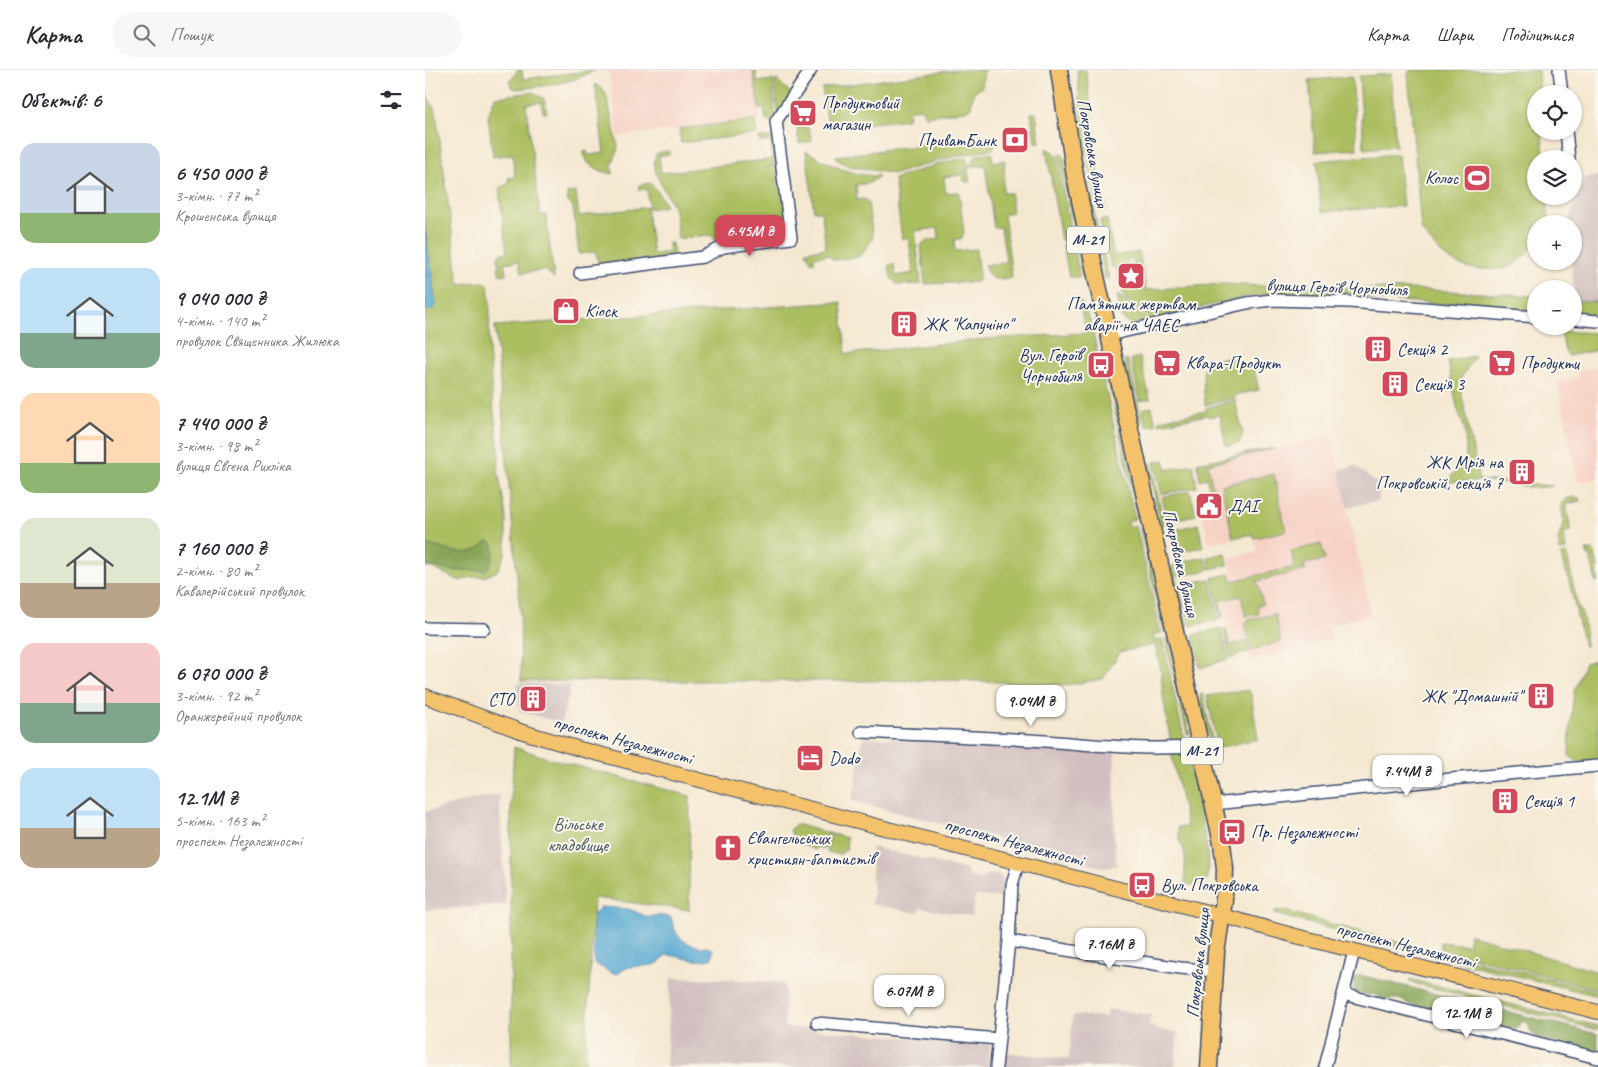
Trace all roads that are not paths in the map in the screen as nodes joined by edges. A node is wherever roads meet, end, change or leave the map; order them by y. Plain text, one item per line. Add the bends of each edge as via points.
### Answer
1 (811, 70) edge
2 (1059, 70) edge
3 (1559, 70) edge
4 (1561, 85) edge
5 (580, 273) dead end
6 (1527, 316) edge
7 (1582, 320) edge
8 (1598, 321) edge
9 (1109, 335) junction
10 (425, 628) edge
11 (484, 629) dead end
12 (425, 696) edge
13 (861, 732) dead end
14 (1201, 746) junction
15 (1598, 766) edge
16 (1214, 804) junction
17 (1018, 863) junction
18 (1223, 916) junction
19 (1009, 941) junction
20 (1354, 951) junction
21 (1215, 971) junction
22 (1343, 994) junction
23 (1598, 1012) edge
24 (817, 1024) dead end
25 (998, 1039) junction
26 (1598, 1058) edge
27 (996, 1067) edge
28 (1209, 1067) edge
29 (1325, 1067) edge

1 - 5 street via 776,121 791,238 723,248 703,257
2 - 9 highway, Покровська вулиця / М-21 via 1075,176
3 - 4 street
6 - 9 street, вулиця Героїв Чорнобиля via 1349,302 1266,300
7 - 8 street
9 - 14 highway, Покровська вулиця / М-21
10 - 11 street
12 - 17 main road, проспект Незалежності via 580,749
13 - 14 street via 1171,748
14 - 16 highway, Покровська вулиця / М-21
15 - 16 street
16 - 18 highway, Покровська вулиця / М-21 via 1225,870
17 - 18 main road, проспект Незалежності
17 - 19 street via 1012,885
18 - 20 main road, проспект Незалежності
18 - 21 highway, Покровська вулиця / М-21
19 - 21 street
19 - 25 street
20 - 22 street
20 - 23 main road, проспект Незалежності
21 - 28 highway, Покровська вулиця / М-21
22 - 26 street
22 - 29 street
24 - 25 street
25 - 27 street

